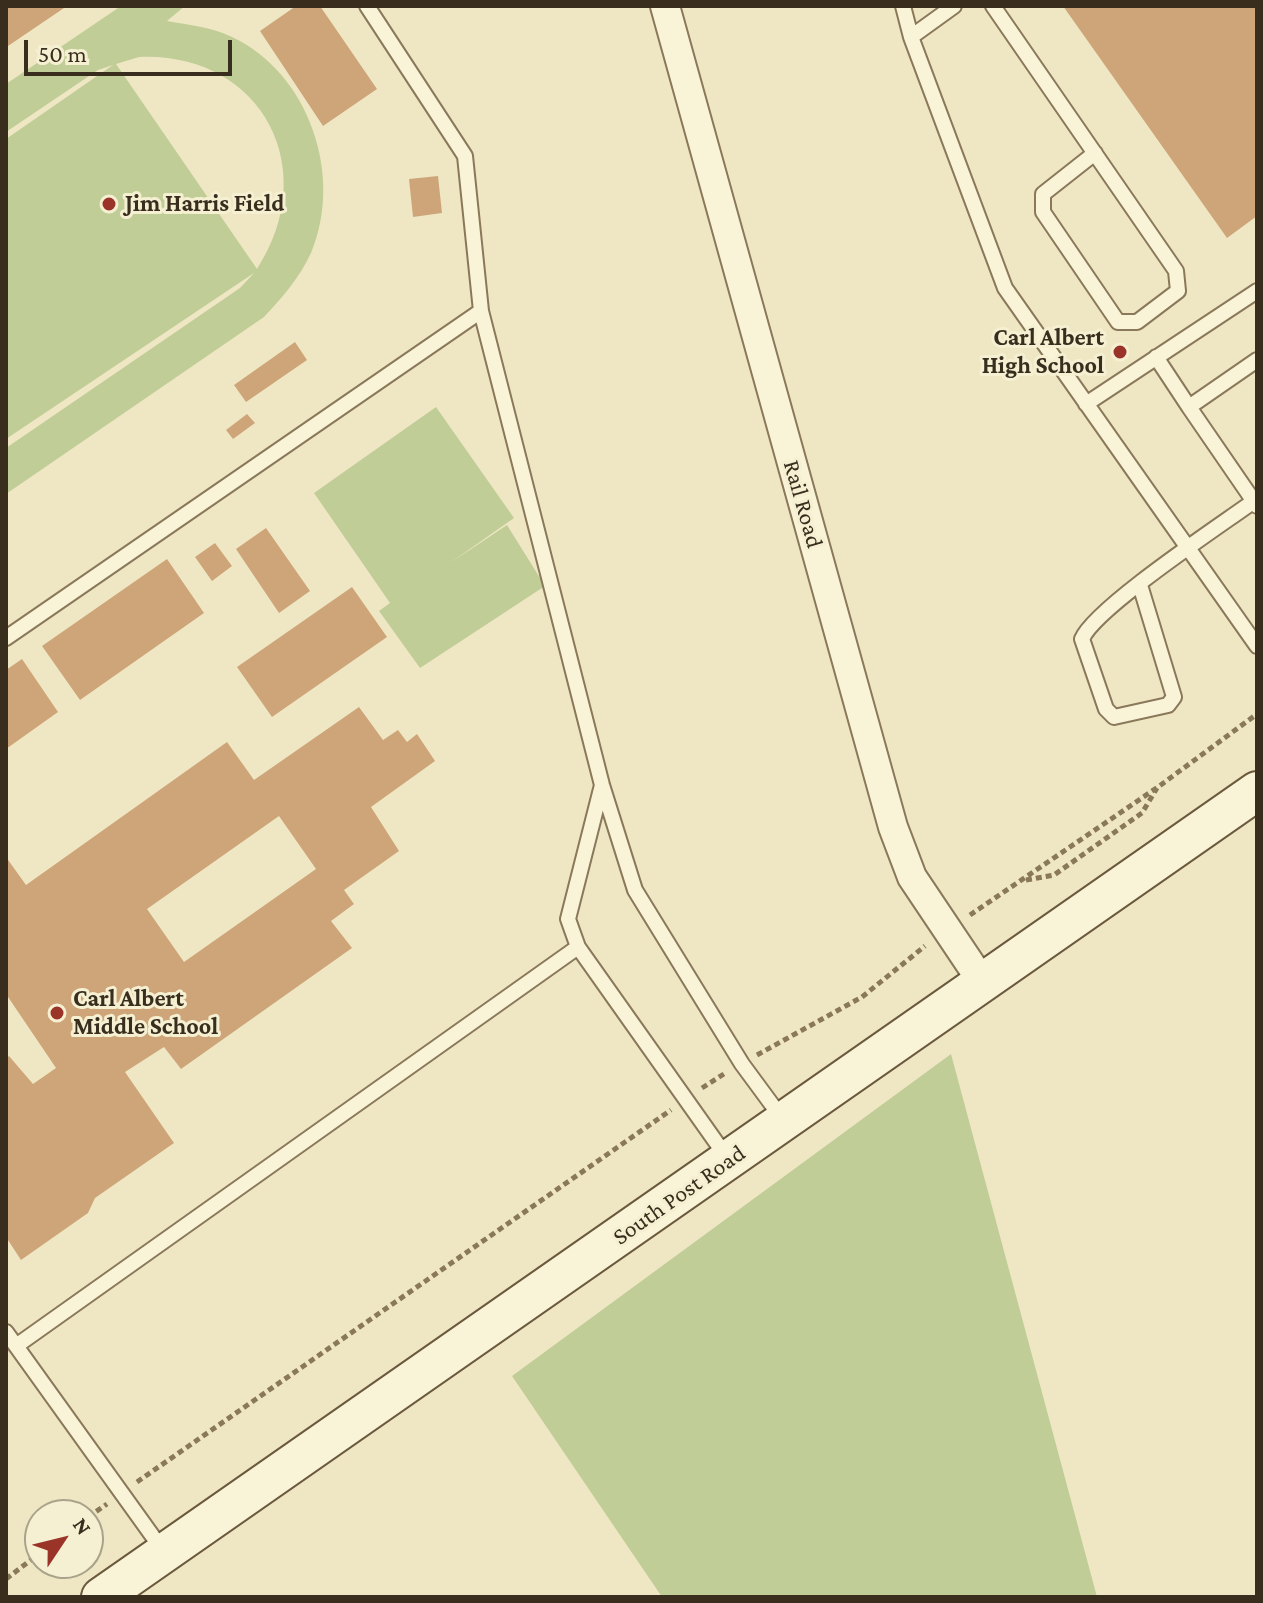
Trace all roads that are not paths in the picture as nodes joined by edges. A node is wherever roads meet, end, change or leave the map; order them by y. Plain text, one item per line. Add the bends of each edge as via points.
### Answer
1 (367, 6) edge
2 (665, 6) edge
3 (903, 6) edge
4 (954, 6) edge
5 (993, 6) edge
6 (911, 37) junction
7 (1095, 153) junction
8 (1257, 291) edge
9 (481, 311) junction
10 (1156, 357) junction
11 (1257, 360) edge
12 (1086, 404) junction
13 (1189, 407) junction
14 (1256, 504) edge
15 (1188, 548) junction
16 (1140, 585) junction
17 (6, 638) edge
18 (1257, 646) edge
19 (602, 785) junction
20 (1257, 791) edge
21 (578, 947) junction
22 (983, 983) junction
23 (784, 1122) junction
24 (729, 1160) junction
25 (6, 1332) edge
26 (16, 1346) junction
27 (165, 1552) junction
28 (101, 1597) edge

1 - 9 lane via 465,156
2 - 22 street, Rail Road via 893,827 912,877
3 - 6 lane
4 - 6 lane
5 - 7 lane
6 - 12 lane via 1005,288
7 - 7 lane via 1176,271 1178,291 1137,322 1118,322 1043,212 1043,194
8 - 10 lane
9 - 17 lane
9 - 19 lane
10 - 12 lane
10 - 13 lane
11 - 13 lane
12 - 15 lane
13 - 14 lane
14 - 15 lane
15 - 16 lane
15 - 18 lane
16 - 16 lane via 1087,627 1082,639 1106,709 1114,717 1168,705 1174,697
19 - 21 lane via 568,919
19 - 23 lane via 635,890
20 - 22 main road, South Post Road
21 - 24 lane
21 - 26 lane
22 - 23 main road, South Post Road
23 - 24 main road, South Post Road
24 - 27 main road, South Post Road
25 - 26 lane
26 - 27 lane
27 - 28 main road, South Post Road

